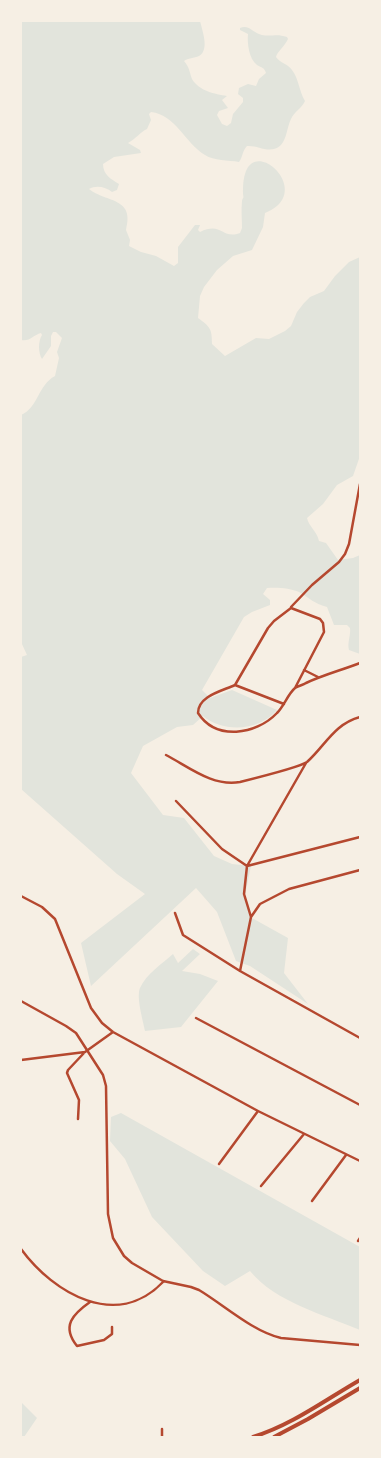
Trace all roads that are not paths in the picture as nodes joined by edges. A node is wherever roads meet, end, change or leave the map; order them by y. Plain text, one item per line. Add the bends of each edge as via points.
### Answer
1 (360, 484) edge
2 (291, 608) junction
3 (360, 663) edge
4 (304, 670) junction
5 (318, 677) junction
6 (235, 685) junction
7 (295, 688) junction
8 (284, 704) junction
9 (360, 717) edge
10 (166, 755) dead end
11 (306, 763) junction
12 (176, 801) dead end
13 (360, 837) edge
14 (247, 866) junction
15 (360, 870) edge
16 (21, 896) edge
17 (175, 913) dead end
18 (251, 917) junction
19 (240, 971) junction
20 (21, 1001) edge
21 (196, 1018) dead end
22 (113, 1032) junction
23 (360, 1038) edge
24 (87, 1051) junction
25 (21, 1060) edge
26 (360, 1104) edge
27 (258, 1111) junction
28 (78, 1119) dead end
29 (304, 1134) junction
30 (346, 1155) junction
31 (360, 1161) edge
32 (218, 1164) dead end
33 (261, 1186) dead end
34 (312, 1201) dead end
35 (21, 1249) edge
36 (163, 1281) junction
37 (90, 1302) junction
38 (112, 1327) dead end
39 (360, 1345) edge
40 (360, 1380) edge
41 (360, 1388) edge
42 (162, 1429) dead end
43 (162, 1437) edge
44 (254, 1437) edge
45 (274, 1437) edge

1 - 2 street via 345,554
2 - 4 street via 320,619 325,627
2 - 6 street via 268,628
3 - 5 street
4 - 5 street
4 - 7 street
5 - 7 street
6 - 8 street
6 - 8 street via 201,702 198,713 209,726 227,732 246,730 266,722
7 - 8 street
9 - 11 street via 334,731
10 - 11 street via 217,782 229,784
11 - 14 street
12 - 14 street via 222,848
13 - 14 street
14 - 18 street via 244,894
15 - 18 street via 289,889 260,904
16 - 22 street via 42,907 55,919 84,995 102,1023
17 - 19 street via 183,935
18 - 19 street
19 - 23 street
20 - 24 street via 66,1026 76,1034
21 - 26 street
22 - 24 street
22 - 27 street
24 - 25 street
24 - 28 street via 67,1073 79,1100
24 - 36 street via 103,1075 106,1086 109,1227 124,1256
27 - 29 street
27 - 32 street
29 - 30 street
29 - 33 street
30 - 31 street
30 - 34 street
35 - 37 street via 63,1288
36 - 37 street via 148,1295 134,1302 116,1305
36 - 39 street via 199,1290 256,1328 276,1337
37 - 38 street via 70,1321 70,1332 77,1346 104,1340 112,1334
40 - 44 highway via 270,1432
41 - 45 highway
42 - 43 street

